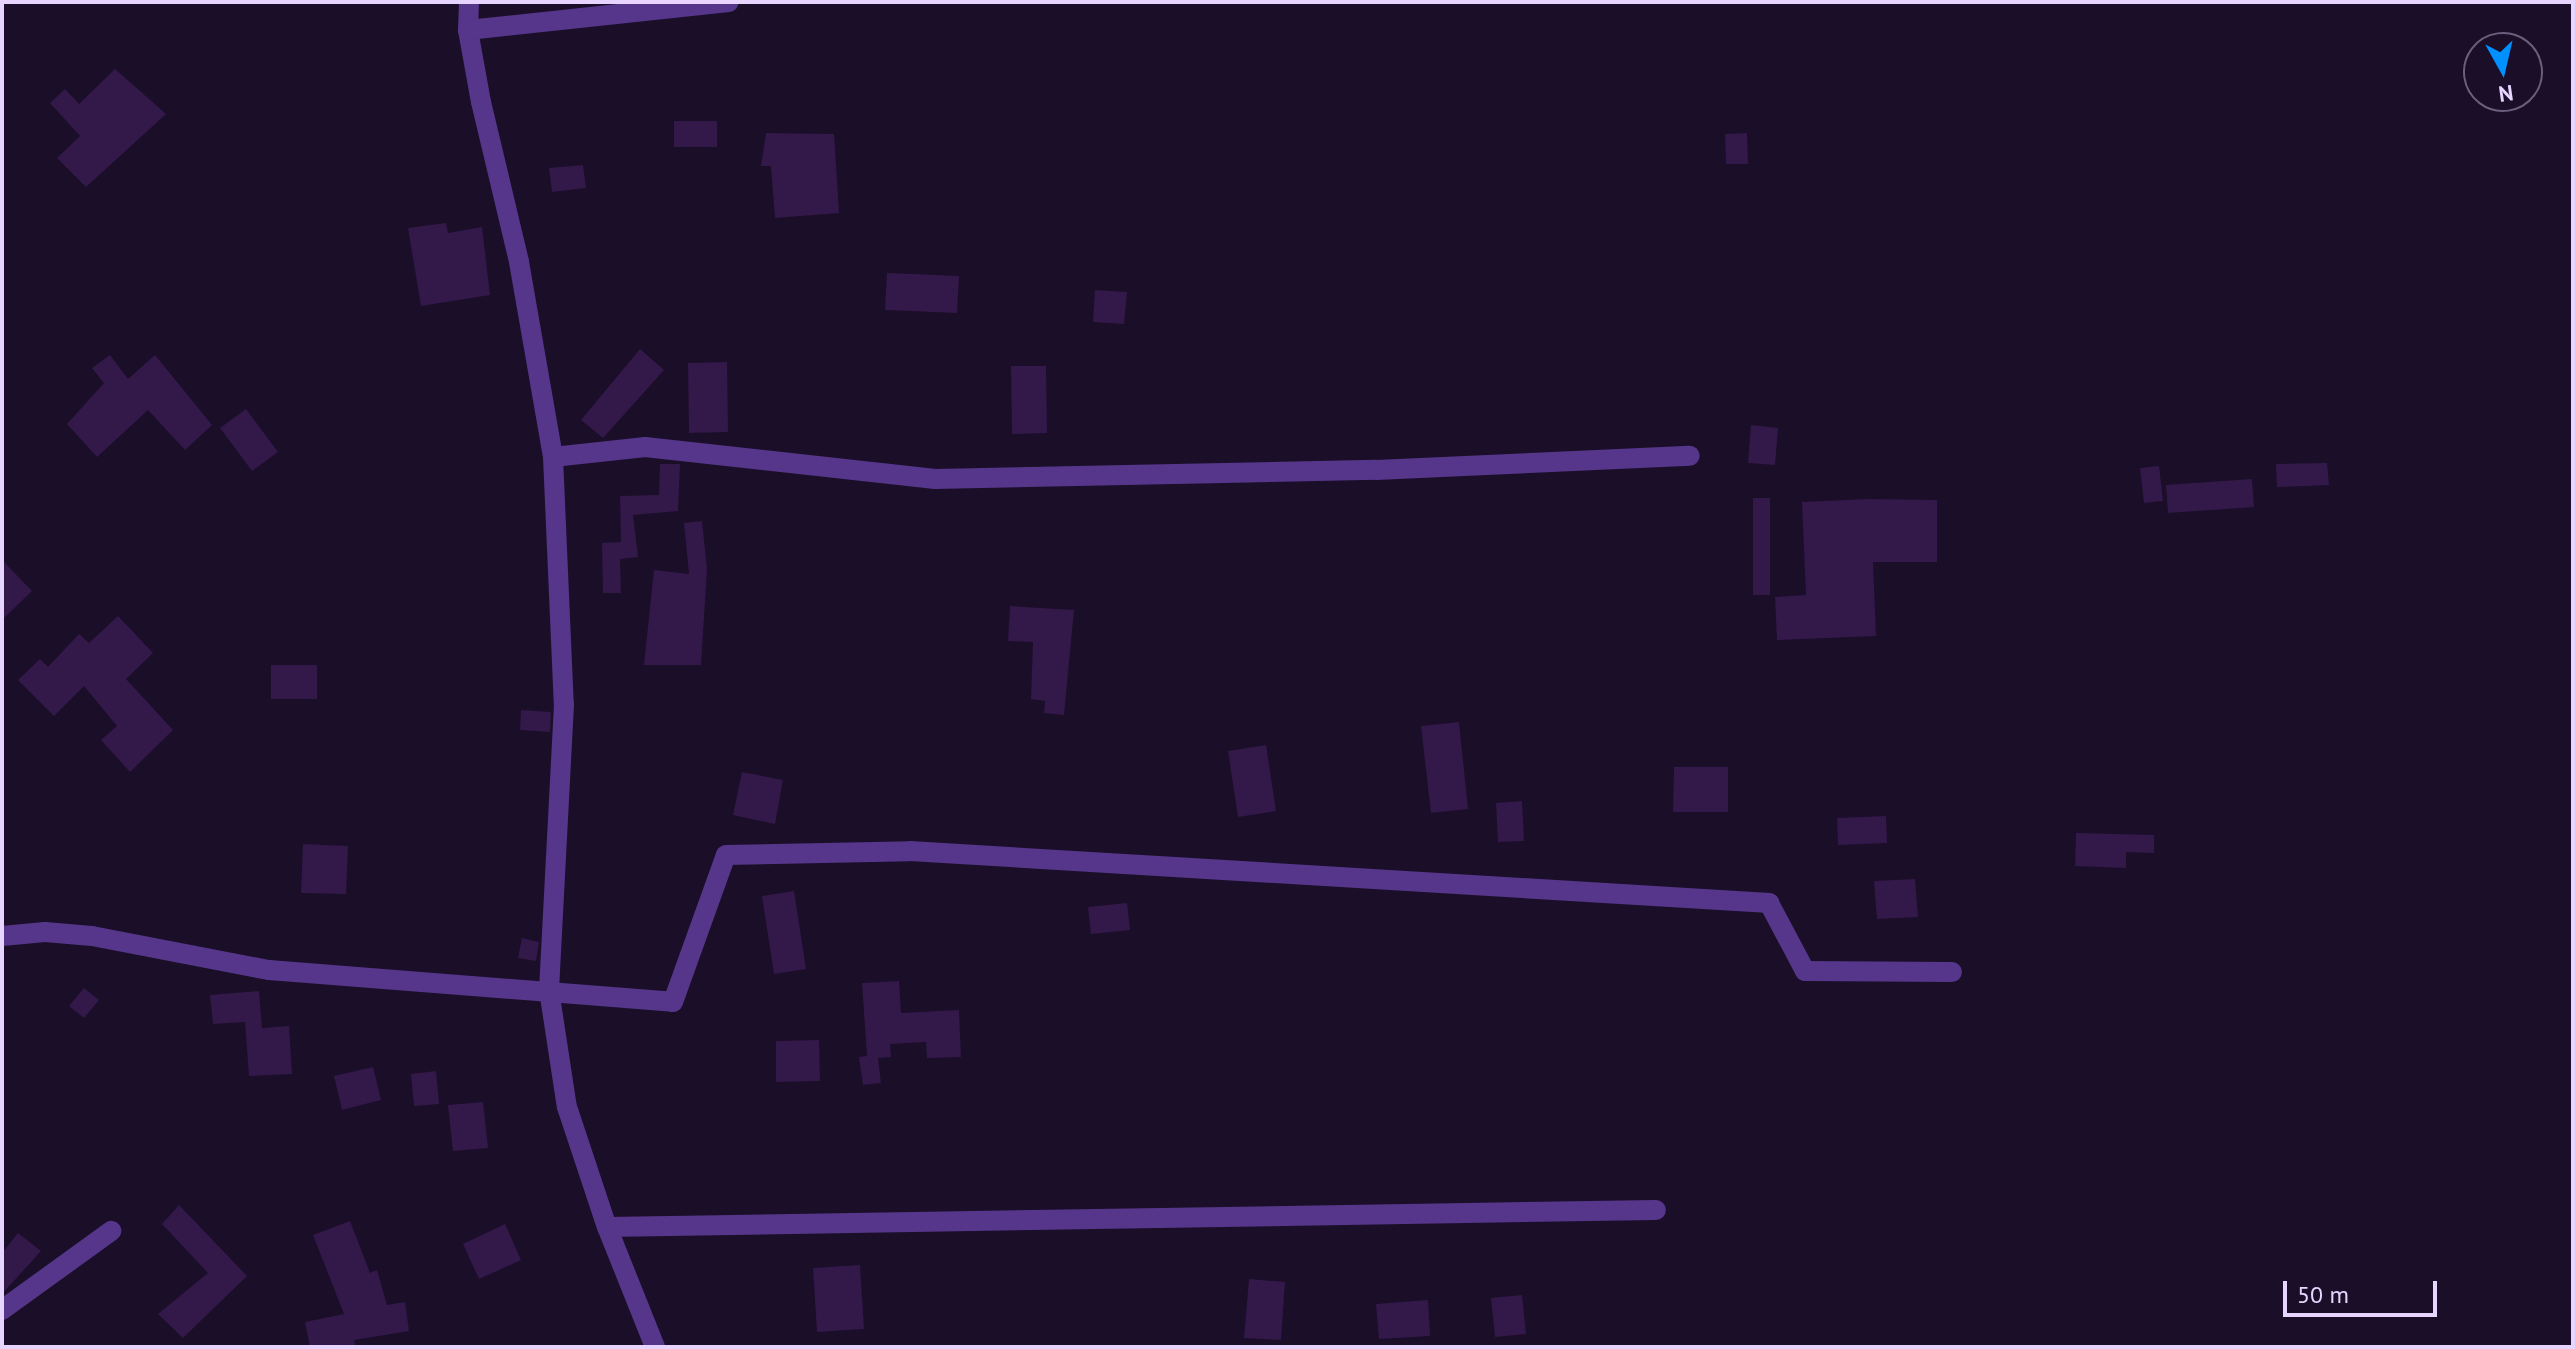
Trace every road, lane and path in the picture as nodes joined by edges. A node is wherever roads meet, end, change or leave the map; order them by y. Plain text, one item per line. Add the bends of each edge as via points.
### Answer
1 (469, 2) edge
2 (728, 2) edge
3 (468, 30) junction
4 (1690, 456) dead end
5 (553, 457) junction
6 (2, 936) edge
7 (1952, 972) dead end
8 (549, 990) junction
9 (1656, 1210) dead end
10 (607, 1227) junction
11 (111, 1231) dead end
12 (2, 1310) edge
13 (655, 1347) edge

1 - 3 street
2 - 3 street
3 - 5 street via 519,262
4 - 5 street via 1376,470 935,479 645,447
5 - 8 street via 564,704
6 - 8 street via 92,936 269,970
7 - 8 street via 1805,971 1769,903 894,852 726,855 673,1002
8 - 10 street via 567,1107
9 - 10 street
10 - 13 street
11 - 12 street

